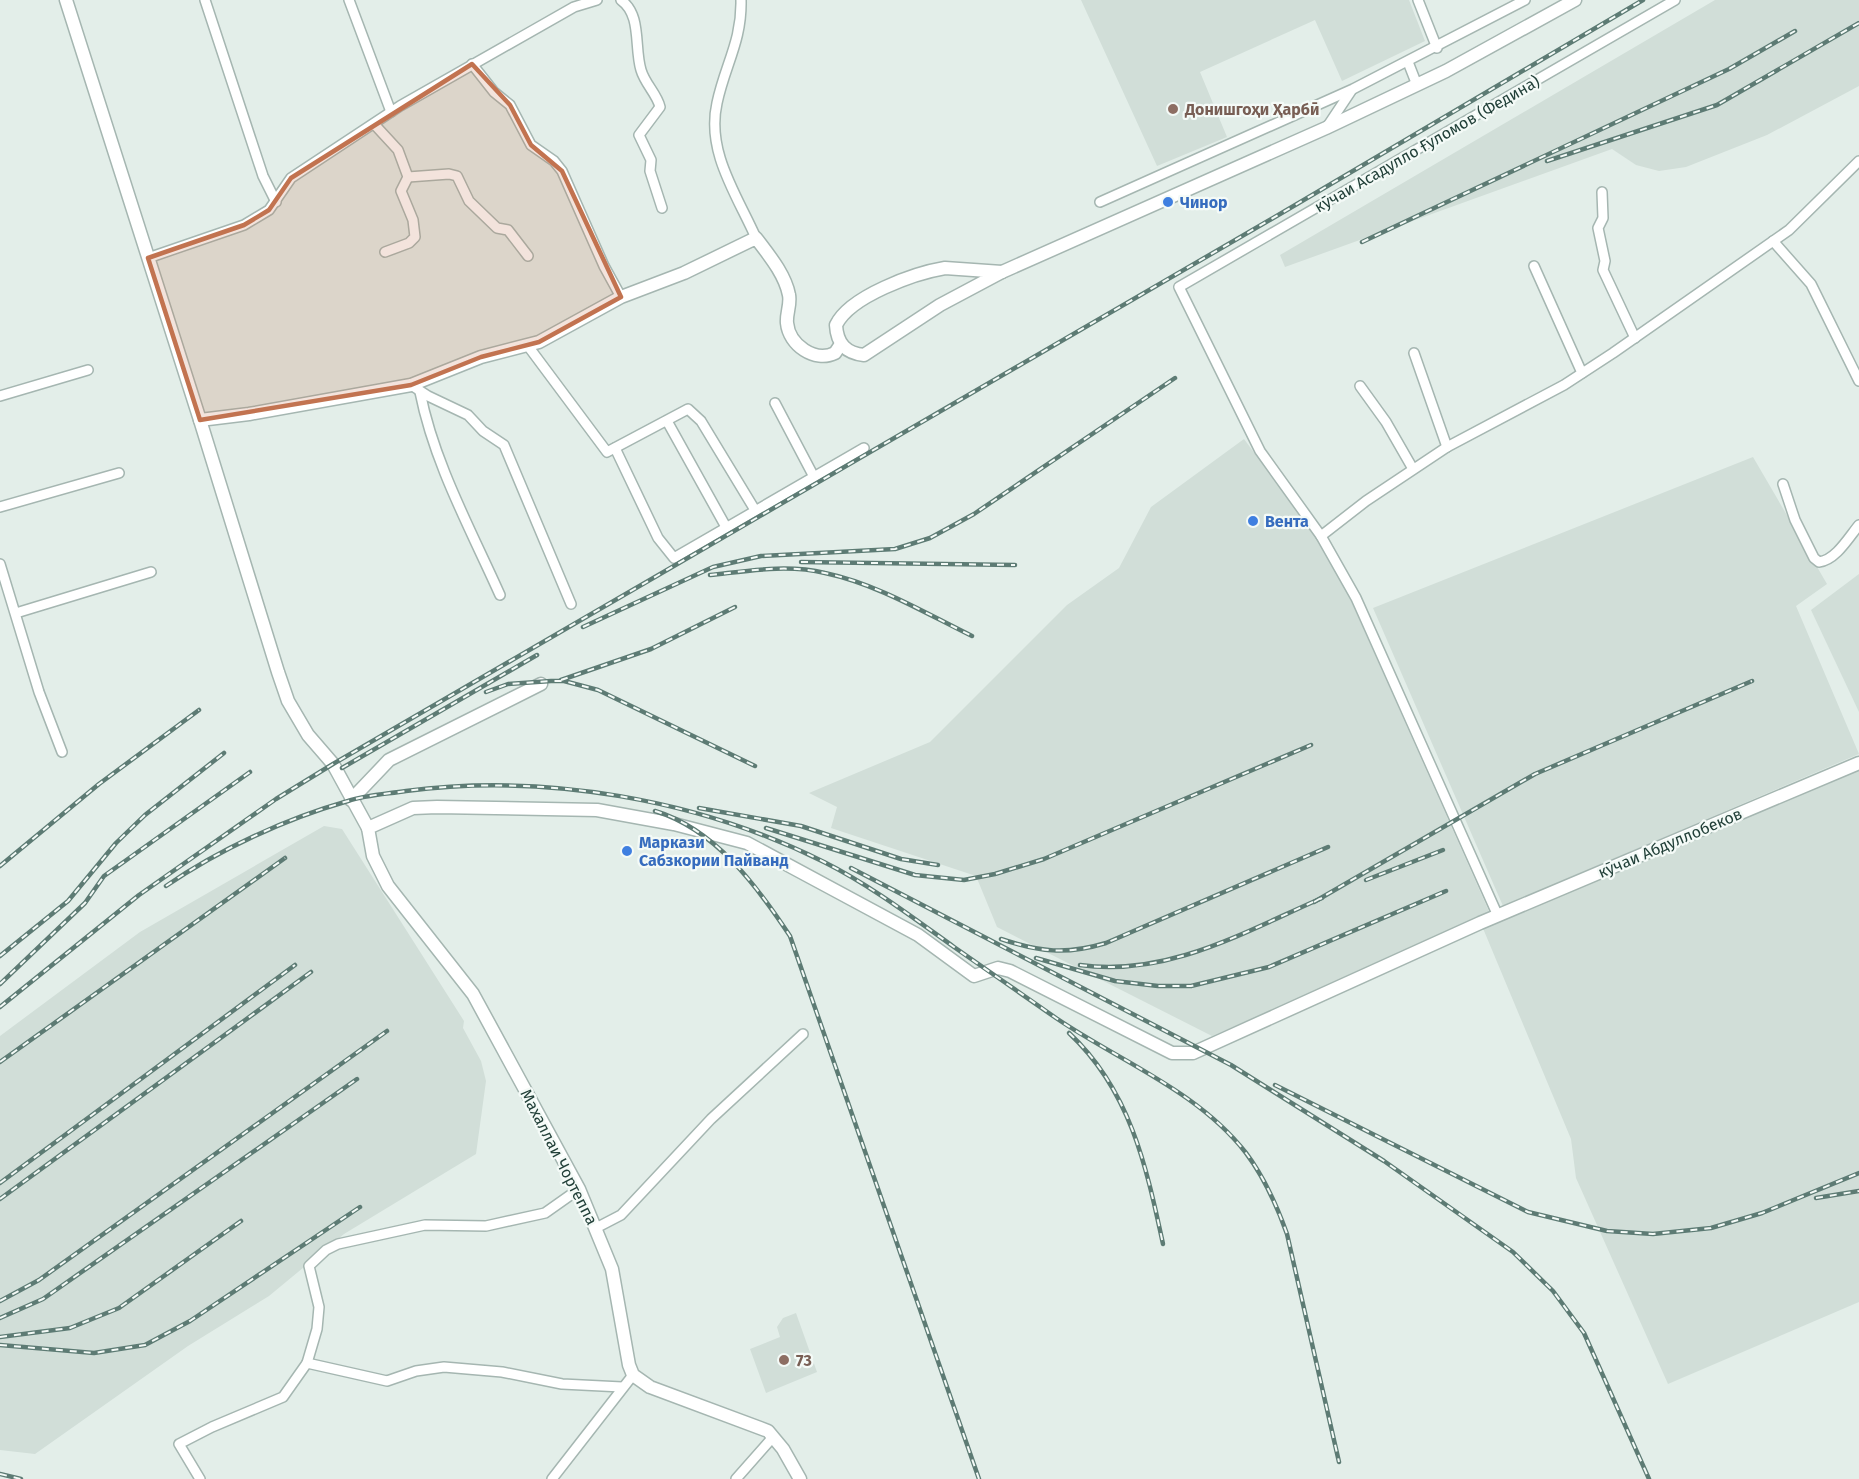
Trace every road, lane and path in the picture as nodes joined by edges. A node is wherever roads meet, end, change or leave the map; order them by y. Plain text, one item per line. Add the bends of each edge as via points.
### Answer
1 (205, 0) edge
2 (349, 0) edge
3 (597, 0) edge
4 (621, 0) edge
5 (741, 0) edge
6 (1418, 0) edge
7 (1525, 0) edge
8 (1575, 0) edge
9 (1675, 0) edge
10 (69, 1) edge
11 (1437, 48) junction
12 (1408, 62) junction
13 (472, 64) junction
14 (1417, 85) junction
15 (1353, 89) junction
16 (391, 112) junction
17 (374, 124) junction
18 (1326, 128) junction
19 (1859, 161) edge
20 (408, 177) junction
21 (1602, 192) dead end
22 (276, 202) junction
23 (1100, 202) dead end
24 (662, 208) dead end
25 (756, 238) junction
26 (1773, 241) junction
27 (385, 252) dead end
28 (528, 256) dead end
29 (148, 258) junction
30 (1534, 266) dead end
31 (1002, 272) junction
32 (621, 297) junction
33 (1635, 338) junction
34 (841, 344) junction
35 (528, 346) junction
36 (1414, 353) dead end
37 (88, 370) dead end
38 (1582, 373) junction
39 (1859, 381) edge
40 (1360, 386) dead end
41 (416, 389) junction
42 (0, 396) edge
43 (775, 403) dead end
44 (200, 420) junction
45 (667, 421) junction
46 (1447, 447) junction
47 (615, 448) junction
48 (864, 448) dead end
49 (1413, 469) junction
50 (119, 473) dead end
51 (814, 477) junction
52 (1784, 484) dead end
53 (0, 507) edge
54 (755, 510) junction
55 (1859, 525) edge
56 (726, 527) junction
57 (1321, 536) junction
58 (0, 564) edge
59 (151, 572) dead end
60 (500, 595) dead end
61 (572, 604) dead end
62 (16, 614) junction
63 (541, 684) dead end
64 (62, 752) dead end
65 (1859, 763) edge
66 (351, 800) junction
67 (368, 828) junction
68 (1498, 916) junction
69 (803, 1034) dead end
70 (579, 1189) junction
71 (596, 1228) junction
72 (308, 1363) junction
73 (633, 1375) junction
74 (622, 1387) junction
75 (773, 1437) junction
76 (200, 1479) edge
77 (552, 1479) edge
78 (736, 1479) edge
79 (800, 1479) edge

1 - 22 street via 263,176
2 - 16 street
3 - 13 street via 574,7
4 - 24 street via 635,18 635,45 641,70 660,107 639,135 651,160 650,171
5 - 25 street via 742,22 717,103 715,122 725,176
6 - 11 street
7 - 11 street
8 - 14 street
9 - 57 street, кӯчаи Асадулло Ғуломов (Федина) via 1179,287 1260,451
10 - 29 street
11 - 12 street
12 - 14 street
12 - 15 street
13 - 16 street
13 - 32 street via 510,105 531,145 562,171
14 - 18 street
15 - 18 street
15 - 23 street
16 - 17 street
17 - 20 street via 398,150
17 - 22 street via 291,178
18 - 31 street
19 - 26 street via 1805,216
20 - 27 street via 401,191 413,220 415,237
20 - 28 street via 457,176 469,201 497,228 508,230
21 - 33 street via 1603,218 1598,228 1604,270
22 - 29 street via 244,225
25 - 32 street via 684,273
25 - 34 street via 790,296 787,325 794,340 818,357 836,353
26 - 33 street
26 - 39 street via 1811,284
29 - 44 street
30 - 38 street
31 - 34 street via 940,305 864,355 851,353
31 - 34 street via 945,268 926,271 855,302 836,325
32 - 35 street
33 - 38 street
35 - 41 street via 481,357
35 - 47 street via 608,453
36 - 46 street
37 - 42 street
38 - 46 street
40 - 49 street
41 - 44 street
41 - 60 street via 446,473
41 - 61 street via 468,415 504,445
43 - 51 street
44 - 66 street via 288,701 308,735 333,764
45 - 47 street
45 - 54 street via 688,409 702,421
45 - 56 street
46 - 49 street
47 - 56 street via 658,538 674,558
48 - 51 street
49 - 57 street
50 - 53 street
51 - 54 street
52 - 55 street via 1795,520 1819,562 1827,562
54 - 56 street
57 - 68 street via 1356,598
58 - 62 street
59 - 62 street
62 - 64 street
63 - 66 street via 389,760
65 - 68 street, кӯчаи Абдуллобеков
66 - 67 street
67 - 68 street, кӯчаи Абдуллобеков via 413,808 597,810 747,843 918,935 964,972 974,976 998,968 1010,971 1172,1053 1183,1054
67 - 70 street, Махаллаи Чортеппа via 373,856 388,886 473,994
69 - 71 street via 711,1119 621,1215
70 - 71 street, Махаллаи Чортеппа
70 - 72 street via 545,1213 486,1226 425,1225 326,1250 309,1266 319,1307
71 - 73 street, Махаллаи Чортеппа via 612,1269
72 - 74 street via 387,1381 444,1367 502,1372 562,1384
72 - 76 street via 283,1397 179,1444
73 - 74 street
73 - 75 street via 650,1387 768,1431
74 - 77 street
75 - 78 street
75 - 79 street

